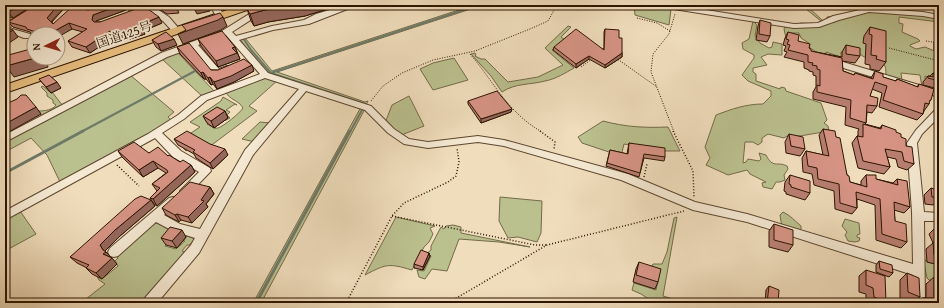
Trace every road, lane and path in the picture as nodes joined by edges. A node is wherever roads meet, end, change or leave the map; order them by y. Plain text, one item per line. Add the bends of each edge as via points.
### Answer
1 (41, 5) edge
2 (126, 5) edge
3 (214, 5) edge
4 (252, 5) edge
5 (262, 5) edge
6 (354, 5) edge
7 (557, 5) edge
8 (662, 5) edge
9 (676, 8) junction
10 (134, 11) junction
11 (123, 15) edge
12 (220, 16) junction
13 (939, 17) edge
14 (638, 18) dead end
15 (5, 19) edge
16 (16, 20) junction
17 (5, 28) edge
18 (177, 31) junction
19 (670, 31) junction
20 (226, 33) junction
21 (26, 36) edge
22 (233, 39) junction
23 (926, 41) dead end
24 (939, 43) edge
25 (194, 44) junction
26 (889, 48) dead end
27 (469, 53) junction
28 (612, 55) edge
29 (594, 58) edge
30 (244, 61) junction
31 (939, 61) edge
32 (843, 65) edge
33 (581, 67) dead end
34 (265, 75) junction
35 (657, 87) junction
36 (304, 88) junction
37 (5, 90) edge
38 (939, 94) edge
39 (368, 108) junction
40 (939, 111) edge
41 (156, 134) junction
42 (5, 139) edge
43 (453, 142) junction
44 (551, 156) junction
45 (110, 158) junction
46 (647, 164) dead end
47 (642, 185) junction
48 (138, 186) dead end
49 (694, 206) junction
50 (5, 216) edge
51 (155, 216) junction
52 (392, 216) junction
53 (918, 216) junction
54 (939, 217) edge
55 (203, 235) junction
56 (546, 245) junction
57 (114, 252) dead end
58 (918, 271) junction
59 (149, 303) edge
60 (346, 303) edge
61 (448, 303) edge
62 (919, 303) edge

1 - 16 street
2 - 10 street
3 - 12 street
4 - 12 highway, 国道125号
5 - 20 street via 260,10
6 - 22 street via 306,22
7 - 27 path via 548,21
8 - 9 street
9 - 13 street via 794,26 819,25 869,10
9 - 19 path
10 - 11 street
10 - 18 street via 148,7 166,19
12 - 18 highway, 国道125号
14 - 19 path via 657,23
15 - 16 street
16 - 17 street
17 - 21 street
18 - 37 highway, 国道125号
19 - 35 path via 652,54 651,72
20 - 22 street
20 - 25 street
22 - 30 street
23 - 24 path
25 - 30 street via 217,73
25 - 42 street via 164,55
26 - 31 path
27 - 39 path via 432,60 414,68 377,90
27 - 44 path via 487,73 506,102 524,121 553,139 555,142
28 - 35 path
29 - 33 path
30 - 34 street
32 - 38 street
34 - 36 street
34 - 41 street via 204,98
35 - 49 path via 675,136 693,171
36 - 39 street
36 - 55 street via 249,153
39 - 43 street via 391,131 407,142 428,145
40 - 53 street via 919,131 912,143
41 - 45 street
41 - 51 street via 177,154 206,172
43 - 44 street via 492,140
43 - 52 path via 459,155 456,176 404,203
44 - 47 street via 624,177
45 - 48 path
45 - 50 street
46 - 47 path
47 - 49 street
49 - 56 path via 688,210
49 - 58 street via 747,218
51 - 55 street via 177,228
51 - 57 street
52 - 56 path
52 - 60 path
53 - 54 street
53 - 58 street
55 - 59 street via 185,262
56 - 61 path
58 - 62 street

